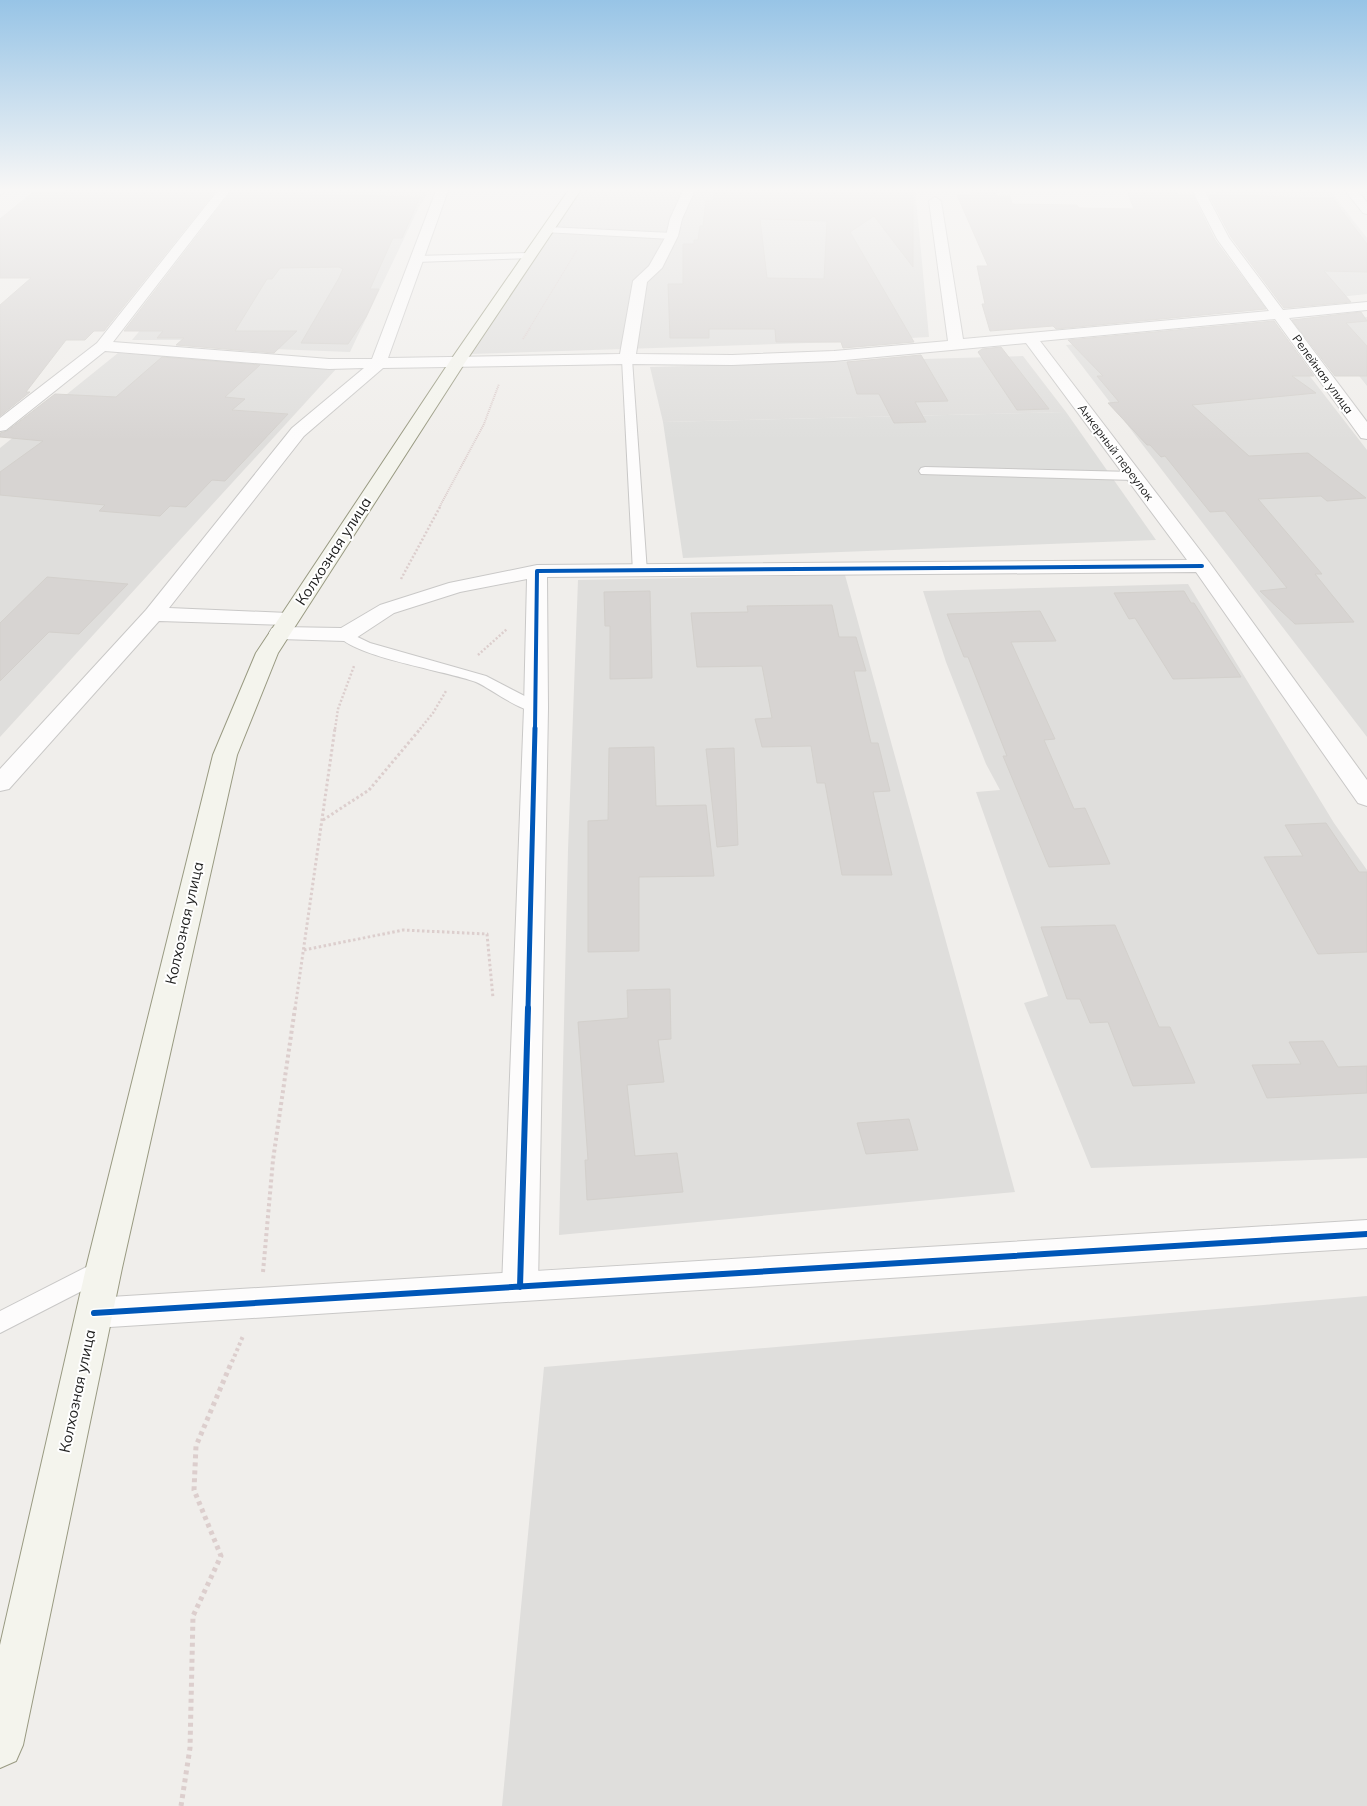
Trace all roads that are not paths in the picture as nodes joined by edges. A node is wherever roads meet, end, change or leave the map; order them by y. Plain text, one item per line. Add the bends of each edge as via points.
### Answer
1 (160, 272) edge
2 (411, 272) edge
3 (518, 272) edge
4 (650, 272) edge
5 (946, 272) edge
6 (1248, 272) edge
7 (1367, 306) edge
8 (1280, 315) junction
9 (1031, 339) junction
10 (956, 343) junction
11 (102, 346) junction
12 (627, 359) junction
13 (458, 361) junction
14 (378, 364) junction
15 (0, 426) edge
16 (1367, 434) edge
17 (925, 471) dead end
18 (1134, 476) junction
19 (1202, 566) junction
20 (537, 572) junction
21 (640, 572) junction
22 (153, 614) junction
23 (284, 626) junction
24 (345, 635) junction
25 (536, 708) junction
26 (0, 784) edge
27 (1367, 798) edge
28 (1367, 1234) edge
29 (104, 1268) junction
30 (520, 1287) junction
31 (94, 1314) junction
32 (0, 1323) edge
33 (0, 1745) edge

1 - 11 street
2 - 14 street
3 - 13 main road, Колхозная улица
4 - 12 street via 640,282
5 - 10 street
6 - 8 street, Релейная улица
7 - 8 street
8 - 9 street
8 - 16 street, Релейная улица
9 - 10 street
9 - 18 street, Анкерный переулок
10 - 12 street via 834,356 732,360
11 - 14 street via 329,364
11 - 15 street
12 - 13 street
12 - 21 lane
13 - 14 street
13 - 23 main road, Колхозная улица
14 - 22 street via 298,432
17 - 18 lane
18 - 19 street, Анкерный переулок
19 - 21 street
19 - 27 street, Анкерный переулок
20 - 21 street
20 - 24 street via 456,587 387,609
20 - 25 street
22 - 23 street
22 - 26 street
23 - 24 street
23 - 29 main road, Колхозная улица via 248,695 226,755
24 - 25 lane via 365,646 481,679
25 - 30 street
28 - 30 street
29 - 31 main road, Колхозная улица
29 - 32 lane
30 - 31 street
31 - 33 main road, Колхозная улица

